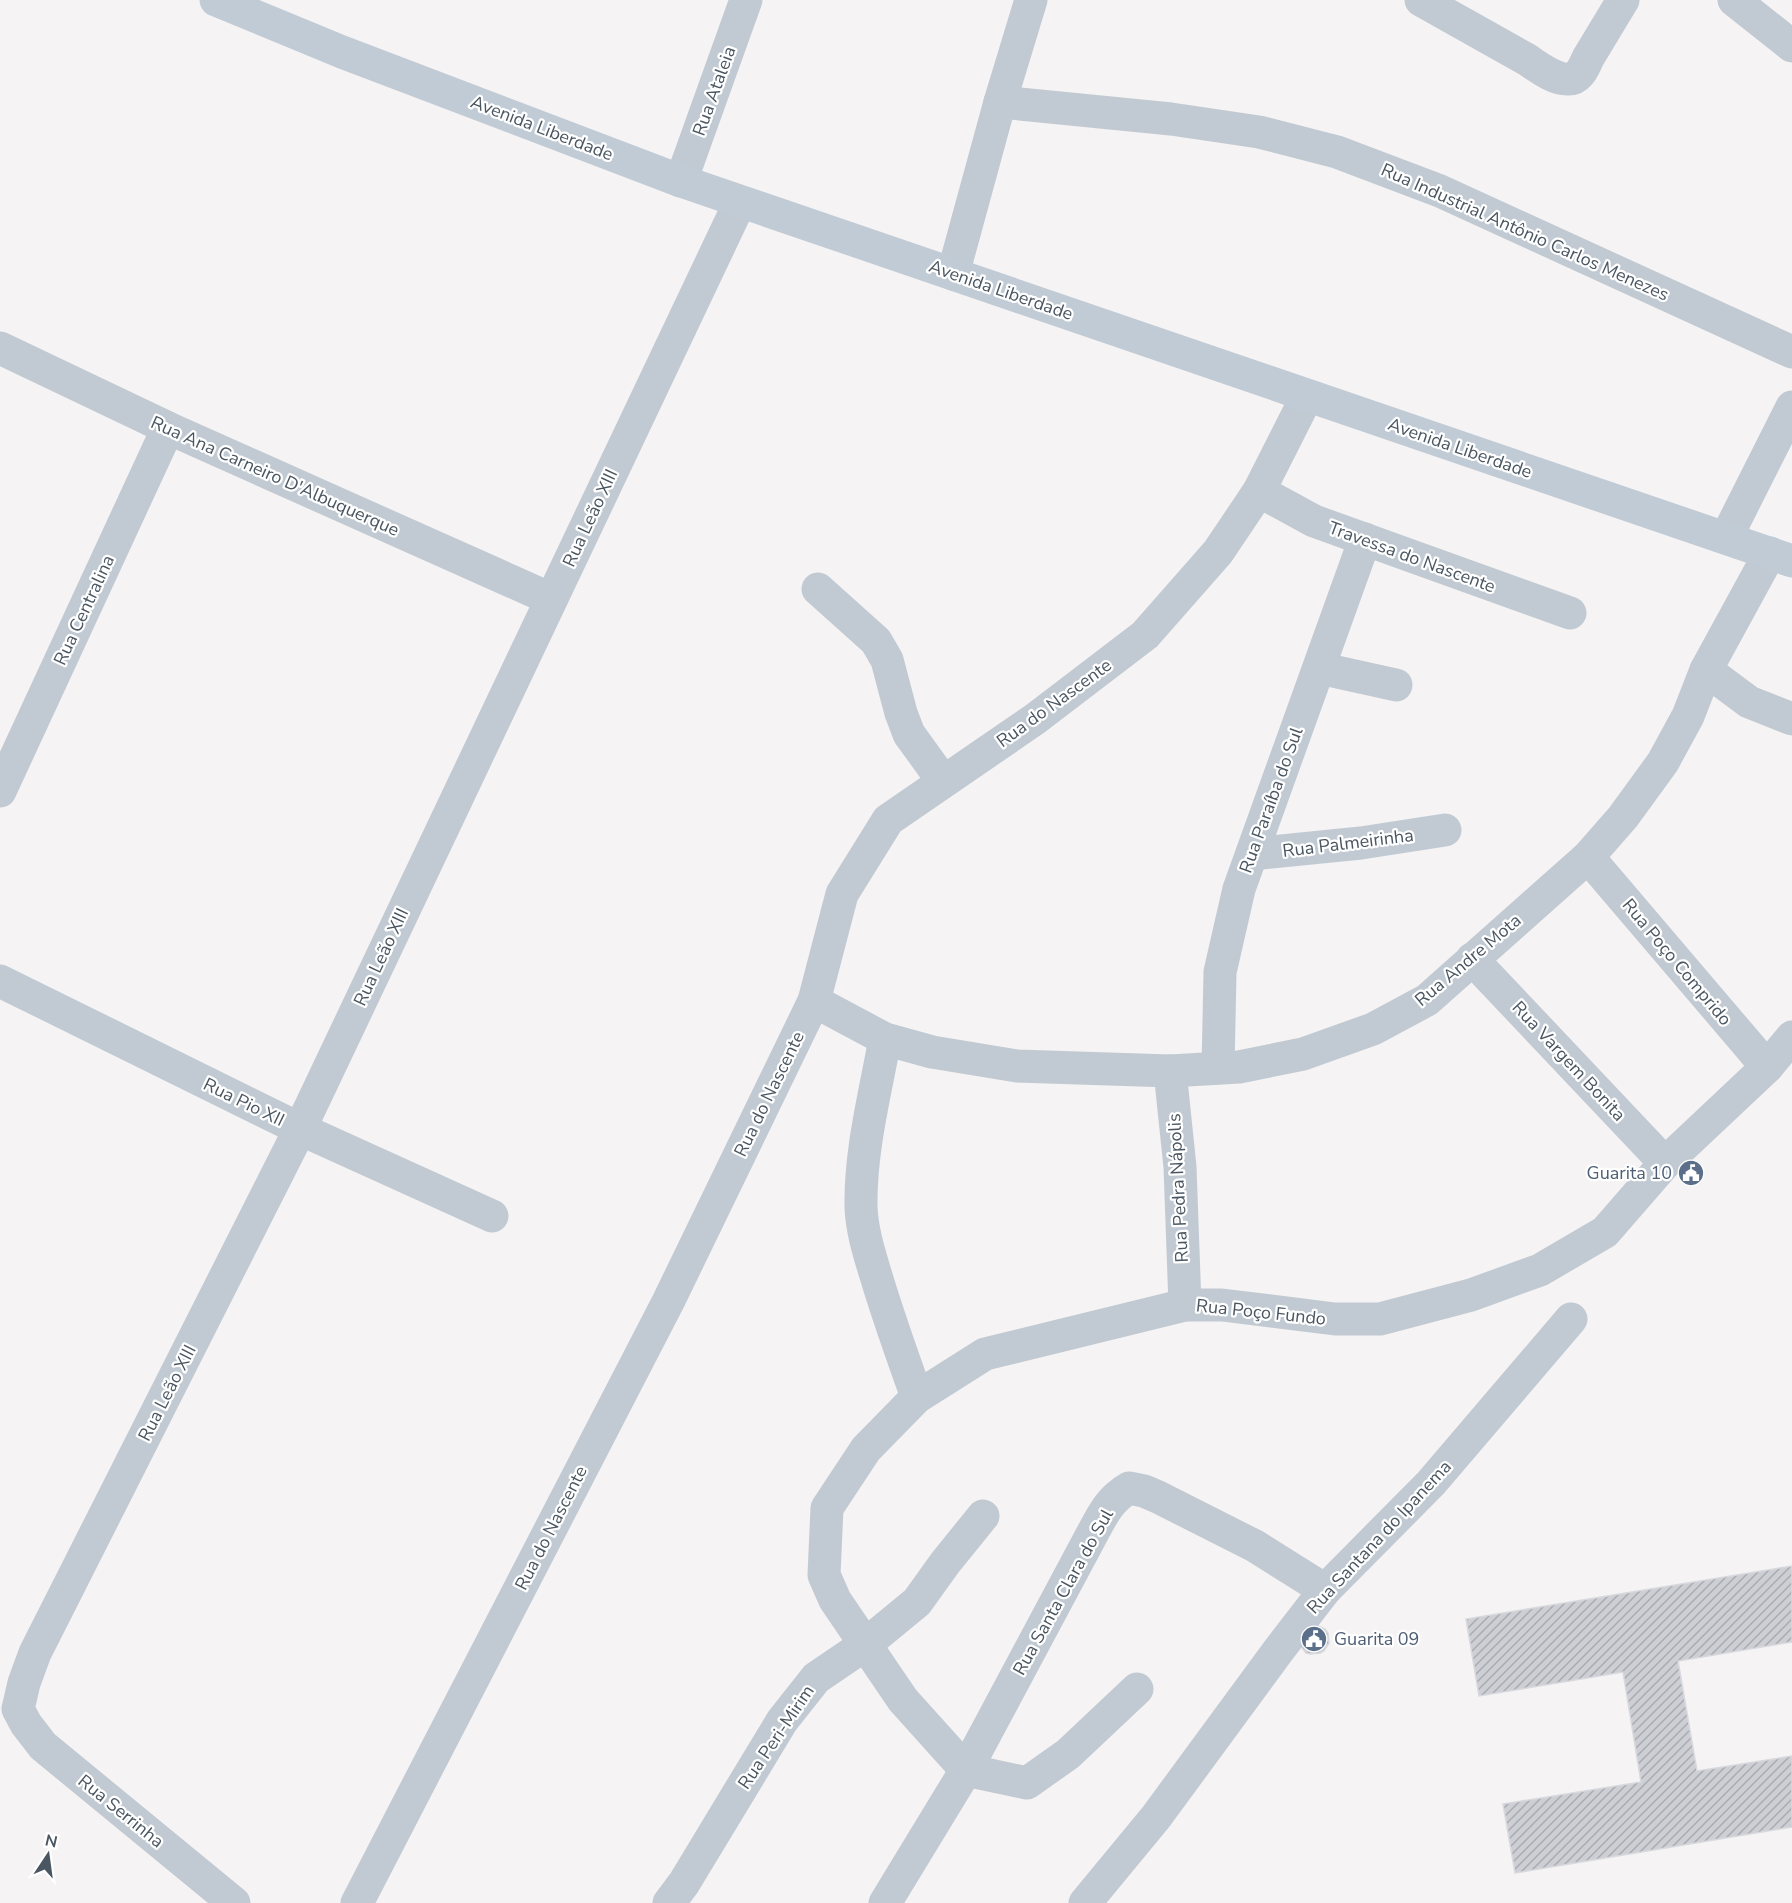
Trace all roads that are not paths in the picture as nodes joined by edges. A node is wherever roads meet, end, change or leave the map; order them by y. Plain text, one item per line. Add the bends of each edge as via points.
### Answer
1 (216, 0) edge
2 (746, 0) edge
3 (1031, 0) edge
4 (1421, 0) edge
5 (1623, 0) edge
6 (1734, 0) edge
7 (1792, 46) edge
8 (1000, 102) junction
9 (681, 181) junction
10 (740, 202) junction
11 (953, 274) junction
12 (0, 348) edge
13 (1792, 352) edge
14 (1307, 396) junction
15 (1792, 407) edge
16 (168, 428) junction
17 (1259, 490) junction
18 (1726, 537) junction
19 (1365, 540) junction
20 (1781, 557) edge
21 (818, 589) dead end
22 (551, 599) junction
23 (1569, 613) dead end
24 (1319, 668) junction
25 (1706, 670) junction
26 (1396, 686) dead end
27 (1792, 719) edge
28 (943, 781) junction
29 (0, 791) edge
30 (1445, 830) dead end
31 (1252, 854) junction
32 (1588, 857) junction
33 (1472, 959) junction
34 (0, 981) edge
35 (814, 1002) junction
36 (1792, 1037) edge
37 (885, 1039) junction
38 (1767, 1067) junction
39 (1218, 1068) junction
40 (1170, 1071) junction
41 (300, 1129) junction
42 (1665, 1163) junction
43 (492, 1216) dead end
44 (1185, 1305) junction
45 (1571, 1319) dead end
46 (917, 1397) junction
47 (983, 1516) dead end
48 (1325, 1590) junction
49 (866, 1644) junction
50 (1137, 1689) dead end
51 (18, 1709) joint
52 (966, 1770) junction
53 (234, 1903) edge
54 (357, 1903) edge
55 (669, 1903) edge
56 (885, 1903) edge
57 (1085, 1903) edge

1 - 9 main road, Avenida Liberdade
2 - 9 street, Rua Ataleia
3 - 8 street
4 - 5 street via 1568,80 1583,68
6 - 7 street
8 - 11 street
8 - 13 street, Rua Industrial Antônio Carlos Menezes via 1194,122 1259,132 1337,152 1440,191
9 - 10 main road, Avenida Liberdade
10 - 11 main road, Avenida Liberdade
10 - 22 street, Rua Leão XIII
11 - 14 main road, Avenida Liberdade
12 - 16 street, Rua Ana Carneiro D'Albuquerque
14 - 17 street, Rua do Nascente
14 - 18 main road, Avenida Liberdade
15 - 18 street
16 - 22 street, Rua Ana Carneiro D'Albuquerque
16 - 29 street, Rua Centralina
17 - 19 street, Travessa do Nascente via 1314,521
17 - 28 street, Rua do Nascente via 1218,552 1145,635 1035,719
18 - 20 main road, Avenida Liberdade
19 - 23 street, Travessa do Nascente
19 - 24 street, Rua Paraíba do Sul
20 - 25 street, Rua Andre Mota
21 - 28 street via 876,641 887,660 909,734
22 - 41 street, Rua Leão XIII
24 - 26 street
24 - 31 street, Rua Paraíba do Sul
25 - 27 street via 1749,702
25 - 32 street, Rua Andre Mota via 1688,716 1663,762
28 - 35 street, Rua do Nascente via 888,820 842,894
30 - 31 street, Rua Palmeirinha
31 - 39 street, Rua Paraíba do Sul via 1239,889 1220,972
32 - 33 street, Rua Andre Mota
32 - 38 street, Rua Poço Comprido
33 - 39 street, Rua Andre Mota via 1427,1000 1373,1029 1303,1053
33 - 42 street, Rua Vargem Bonita
34 - 41 street, Rua Pio XII
35 - 37 street, Rua Andre Mota
35 - 54 street, Rua do Nascente via 668,1302
36 - 38 street
37 - 40 street, Rua Andre Mota via 932,1052 1017,1066
37 - 46 street via 870,1116 861,1209 872,1262
38 - 42 street
39 - 40 street, Rua Andre Mota
40 - 44 street, Rua Pedra Nápolis via 1180,1167
41 - 43 street, Rua Pio XII
41 - 51 street, Rua Leão XIII via 35,1653
42 - 44 street, Rua Poço Fundo via 1605,1232 1540,1270 1471,1295 1380,1319 1335,1319 1222,1305
44 - 46 street, Rua Poço Fundo via 985,1354
45 - 48 street, Rua Santana do Ipanema via 1431,1483
46 - 49 street, Rua Poço Fundo via 866,1449 827,1508 824,1575 835,1600
47 - 49 street, Rua Peri-Mirim via 918,1602
48 - 52 street, Rua Santa Clara do Sul via 1255,1546 1158,1497 1129,1488 1107,1508
48 - 57 street, Rua Santana do Ipanema via 1156,1817
49 - 52 street, Rua Poço Fundo via 903,1700
49 - 55 street, Rua Peri-Mirim via 816,1678 782,1722
50 - 52 street via 1068,1754 1027,1782
51 - 53 street, Rua Serrinha via 43,1746
52 - 56 street

